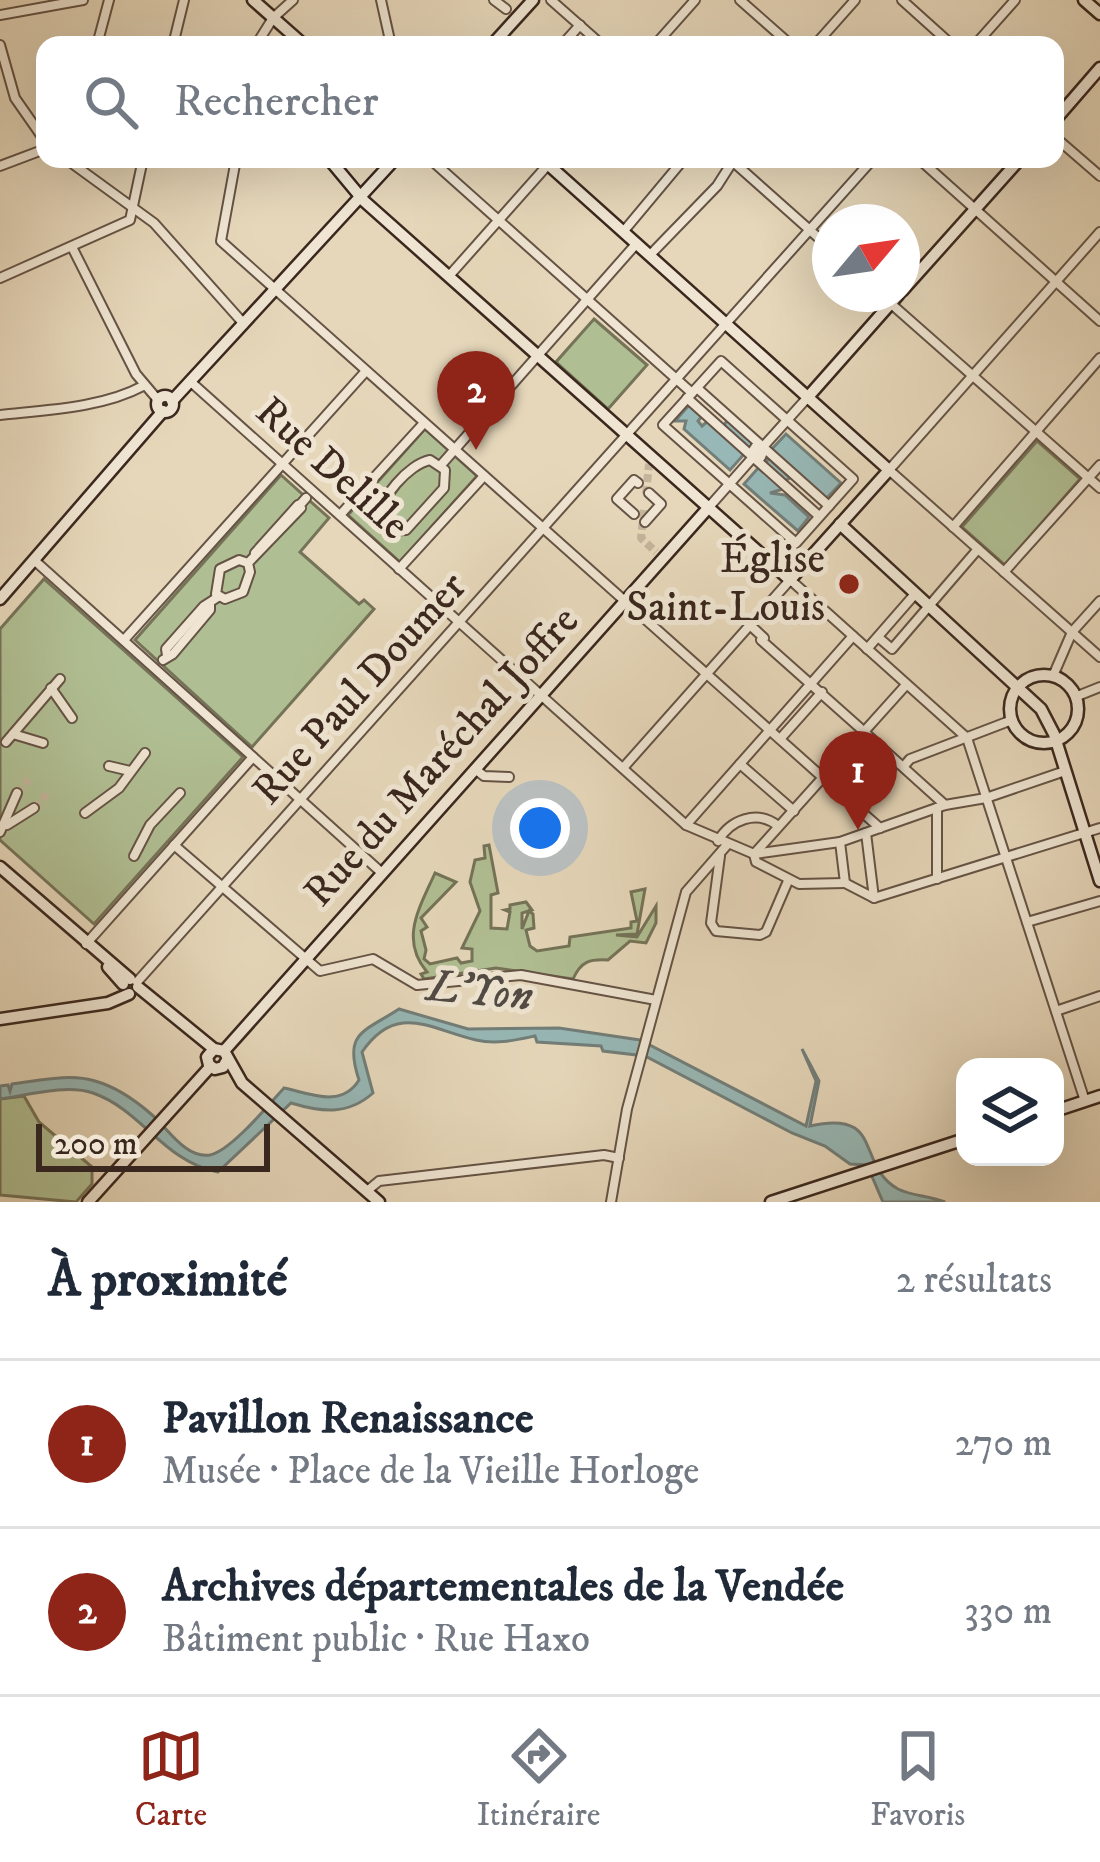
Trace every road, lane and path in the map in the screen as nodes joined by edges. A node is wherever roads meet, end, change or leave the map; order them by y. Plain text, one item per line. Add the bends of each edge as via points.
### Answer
1 (83, 0) edge
2 (109, 0) edge
3 (184, 0) edge
4 (254, 0) edge
5 (293, 0) edge
6 (381, 0) edge
7 (494, 0) edge
8 (533, 0) edge
9 (552, 0) edge
10 (695, 0) edge
11 (740, 0) edge
12 (855, 0) edge
13 (902, 0) edge
14 (1015, 0) edge
15 (1084, 0) edge
16 (506, 9) dead end
17 (1100, 14) edge
18 (0, 15) edge
19 (273, 18) junction
20 (580, 25) junction
21 (99, 36) edge
22 (175, 36) edge
23 (262, 36) edge
24 (294, 36) edge
25 (389, 36) edge
26 (500, 36) edge
27 (570, 36) edge
28 (592, 36) edge
29 (663, 36) edge
30 (781, 36) edge
31 (822, 36) edge
32 (942, 36) edge
33 (982, 36) edge
34 (0, 45) edge
35 (1100, 68) edge
36 (1064, 110) edge
37 (36, 131) edge
38 (1064, 144) edge
39 (36, 149) edge
40 (0, 166) edge
41 (79, 168) edge
42 (140, 168) edge
43 (234, 168) edge
44 (330, 168) edge
45 (387, 168) edge
46 (440, 168) edge
47 (542, 168) edge
48 (555, 168) edge
49 (676, 168) edge
50 (727, 168) edge
51 (741, 168) edge
52 (865, 168) edge
53 (929, 168) edge
54 (1013, 168) edge
55 (1100, 176) edge
56 (358, 201) junction
57 (133, 207) junction
58 (975, 209) junction
59 (499, 220) junction
60 (810, 230) junction
61 (623, 232) junction
62 (1100, 232) edge
63 (637, 244) junction
64 (72, 247) junction
65 (650, 255) junction
66 (920, 271) edge
67 (448, 277) junction
68 (0, 278) edge
69 (1056, 281) junction
70 (269, 286) junction
71 (587, 299) junction
72 (884, 312) edge
73 (913, 312) edge
74 (239, 320) junction
75 (1100, 320) edge
76 (725, 323) junction
77 (538, 355) junction
78 (1100, 358) edge
79 (365, 371) junction
80 (974, 376) junction
81 (676, 379) junction
82 (192, 383) junction
83 (143, 386) junction
84 (692, 393) junction
85 (808, 397) junction
86 (160, 405) junction
87 (0, 415) edge
88 (787, 420) junction
89 (424, 423) junction
90 (1036, 430) junction
91 (627, 435) junction
92 (454, 450) junction
93 (758, 452) junction
94 (282, 464) junction
95 (441, 465) junction
96 (1100, 465) edge
97 (382, 468) junction
98 (889, 470) junction
99 (484, 476) junction
100 (1088, 478) junction
101 (400, 483) junction
102 (638, 483) tunnel mouth
103 (730, 484) junction
104 (1100, 488) edge
105 (306, 498) dead end
106 (429, 505) junction
107 (709, 508) junction
108 (646, 509) tunnel mouth
109 (824, 511) junction
110 (634, 514) tunnel mouth
111 (339, 515) junction
112 (445, 519) junction
113 (645, 522) tunnel mouth
114 (840, 524) junction
115 (383, 527) junction
116 (953, 527) junction
117 (542, 529) junction
118 (369, 542) junction
119 (978, 549) junction
120 (34, 560) junction
121 (248, 563) junction
122 (399, 569) junction
123 (1004, 572) junction
124 (790, 580) junction
125 (916, 593) junction
126 (0, 599) edge
127 (215, 600) junction
128 (1100, 601) edge
129 (625, 602) junction
130 (930, 605) junction
131 (458, 624) junction
132 (750, 625) junction
133 (1072, 632) junction
134 (853, 636) junction
135 (878, 637) junction
136 (124, 640) junction
137 (867, 649) junction
138 (892, 649) junction
139 (165, 658) dead end
140 (1100, 658) edge
141 (881, 662) junction
142 (706, 674) junction
143 (1053, 676) junction
144 (60, 679) dead end
145 (811, 683) junction
146 (906, 685) junction
147 (1019, 686) junction
148 (1100, 687) edge
149 (51, 688) junction
150 (822, 692) junction
151 (539, 697) junction
152 (1076, 697) junction
153 (72, 718) dead end
154 (1012, 721) junction
155 (770, 730) junction
156 (862, 730) junction
157 (967, 738) junction
158 (780, 739) junction
159 (1056, 741) junction
160 (43, 743) dead end
161 (145, 754) dead end
162 (253, 757) junction
163 (740, 764) junction
164 (109, 766) dead end
165 (904, 766) junction
166 (623, 768) junction
167 (475, 769) junction
168 (130, 771) junction
169 (1065, 771) junction
170 (509, 777) dead end
171 (821, 777) junction
172 (17, 793) tunnel mouth
173 (180, 793) dead end
174 (986, 798) junction
175 (301, 800) junction
176 (941, 807) junction
177 (34, 808) tunnel mouth
178 (794, 812) junction
179 (86, 813) dead end
180 (686, 825) junction
181 (778, 826) junction
182 (1100, 828) edge
183 (3, 829) edge
184 (880, 829) junction
185 (866, 833) junction
186 (1085, 833) junction
187 (840, 842) junction
188 (723, 843) junction
189 (174, 845) junction
190 (720, 854) junction
191 (754, 854) junction
192 (134, 856) dead end
193 (1006, 858) junction
194 (0, 867) edge
195 (708, 868) junction
196 (382, 873) junction
197 (718, 876) junction
198 (937, 879) junction
199 (1100, 880) edge
200 (788, 881) junction
201 (845, 883) junction
202 (222, 889) junction
203 (874, 898) junction
204 (1100, 901) edge
205 (1027, 922) junction
206 (86, 944) junction
207 (304, 961) junction
208 (130, 987) junction
209 (1100, 996) edge
210 (656, 1000) junction
211 (1056, 1011) junction
212 (0, 1019) edge
213 (217, 1059) junction
214 (1100, 1096) edge
215 (1085, 1101) junction
216 (1064, 1108) edge
217 (956, 1142) edge
218 (619, 1158) junction
219 (367, 1191) junction
220 (807, 1196) edge
221 (786, 1200) edge
222 (88, 1202) edge
223 (379, 1202) edge
224 (611, 1202) edge
225 (771, 1202) edge

1 - 18 street
2 - 21 street
3 - 22 street
4 - 19 street
5 - 19 street
6 - 25 street
7 - 16 street
8 - 26 street
9 - 20 street
10 - 29 street
11 - 30 street
12 - 31 street
13 - 32 street
14 - 33 street
15 - 17 street
19 - 23 street
19 - 24 street
20 - 27 street
20 - 28 street
34 - 37 street via 15,98
35 - 36 street
38 - 55 street
39 - 40 street
41 - 57 street
42 - 57 street
43 - 70 street via 221,241
44 - 56 street
45 - 56 street
46 - 59 street
47 - 59 street
48 - 61 street
49 - 61 street
50 - 65 street
51 - 60 street
52 - 60 street, Rue Paul Doumer
53 - 58 street
54 - 58 street
56 - 67 street
56 - 70 street
57 - 64 street via 130,220
57 - 74 street
58 - 66 street
58 - 69 street
59 - 67 street
59 - 71 street
60 - 76 street, Rue Paul Doumer
61 - 63 street
62 - 69 street
63 - 65 street
63 - 71 street
64 - 68 street
64 - 83 street
65 - 76 street
67 - 77 street
69 - 75 street
69 - 80 street
70 - 74 street
70 - 79 street
71 - 77 street
71 - 81 street
72 - 85 street
73 - 80 street
74 - 82 street
76 - 81 street, Rue Paul Doumer
76 - 85 street
77 - 91 street
77 - 92 street
78 - 90 street
79 - 89 street
79 - 94 street
80 - 90 street
80 - 98 street
81 - 84 street
81 - 91 street, Rue Paul Doumer
82 - 86 street via 170,410
82 - 94 street, Rue Delille
83 - 86 street
83 - 87 street
84 - 88 street via 721,361
84 - 93 street
84 - 93 street via 724,432
84 - 103 street via 663,425
85 - 88 street
85 - 98 street
86 - 120 street
88 - 93 street
88 - 109 street via 853,478
89 - 92 street
89 - 97 street
90 - 100 street
90 - 116 street
91 - 107 street
91 - 117 street, Rue Paul Doumer
92 - 95 street
92 - 99 street
93 - 103 street
93 - 109 street
93 - 109 street via 764,467
94 - 111 street, Rue Delille
94 - 136 street
95 - 101 street via 418,463
95 - 106 street via 446,482
96 - 100 street
97 - 101 street
97 - 111 street
98 - 114 street
98 - 116 street
99 - 112 street
99 - 117 street
100 - 104 street
100 - 123 street
101 - 115 street via 379,509
102 - 110 street via 617,499
103 - 107 street
103 - 109 street via 796,543
105 - 121 street
106 - 112 street
106 - 115 street via 406,530
107 - 124 street
107 - 129 street, Rue du Maréchal Joffre
108 - 113 street via 648,494 661,504
109 - 114 street
111 - 118 street, Rue Delille
112 - 122 street
114 - 124 street
114 - 125 street
115 - 118 street
116 - 119 street
117 - 129 street
117 - 131 street, Rue Paul Doumer
118 - 122 street, Rue Delille
119 - 123 street
119 - 130 street
120 - 126 street
120 - 136 street
121 - 127 street via 245,590
121 - 127 street via 220,569
122 - 131 street, Rue Delille
123 - 133 street
124 - 132 street
124 - 134 street
125 - 130 street
125 - 135 street
127 - 139 street
128 - 133 street
129 - 142 street
129 - 151 street, Rue du Maréchal Joffre
130 - 138 street
130 - 147 street
131 - 151 street, Rue Delille
131 - 175 street, Rue Paul Doumer
132 - 142 street
132 - 145 street
133 - 140 street
133 - 143 street
134 - 137 street
134 - 145 street
135 - 137 street
135 - 138 street
136 - 162 street
137 - 141 street
138 - 141 street
141 - 146 street
142 - 155 street
142 - 166 street
143 - 147 street
143 - 152 street
144 - 149 street
145 - 150 street
145 - 155 street
146 - 156 street
146 - 157 street
147 - 154 street
147 - 159 street
148 - 152 street
149 - 153 street
149 - 160 street via 9,738
150 - 156 street
150 - 158 street
151 - 166 street, Rue Delille
151 - 167 street, Rue du Maréchal Joffre
152 - 159 street via 1073,726
154 - 157 street
154 - 159 street via 1027,738
155 - 158 street
155 - 163 street
156 - 165 street
156 - 171 street
157 - 165 street
157 - 174 street
158 - 171 street
159 - 169 street
161 - 168 street
162 - 175 street
162 - 189 street
163 - 178 street
163 - 180 street
164 - 168 street
165 - 176 street
166 - 180 street, Rue Delille
167 - 170 street
167 - 196 street, Rue du Maréchal Joffre
168 - 179 street
169 - 174 street
169 - 186 street
171 - 178 street
171 - 184 street
172 - 183 street
173 - 192 street
174 - 176 street
174 - 193 street
175 - 196 street
175 - 202 street, Rue Paul Doumer
176 - 184 street
176 - 198 street
177 - 183 street
178 - 181 street
180 - 188 street, Rue Delille
181 - 188 street via 769,819 731,823
181 - 191 street
182 - 186 street
184 - 185 street
185 - 187 street
185 - 203 street
186 - 193 street
186 - 199 street
187 - 191 street
187 - 201 street
188 - 190 street
188 - 191 street, Rue Delille
189 - 202 street
189 - 206 street
190 - 195 street
190 - 197 street
191 - 200 street
193 - 198 street
193 - 205 street
194 - 206 street
195 - 197 street
195 - 210 street via 686,892
196 - 207 street, Rue du Maréchal Joffre
197 - 200 street via 713,928 760,935
198 - 203 street
200 - 201 street
201 - 203 street
202 - 207 street
202 - 208 street, Rue Paul Doumer
204 - 205 street
205 - 211 street
206 - 208 street
207 - 210 street via 320,971 373,959 417,985 521,976
207 - 213 street, Rue du Maréchal Joffre
208 - 212 street via 98,1003
208 - 213 street
209 - 211 street
210 - 218 street
211 - 215 street
213 - 219 street
213 - 222 street, Rue du Maréchal Joffre
214 - 215 street
215 - 216 street
217 - 220 street
218 - 219 street via 380,1181
218 - 224 street
219 - 223 street
220 - 221 street
221 - 225 street

